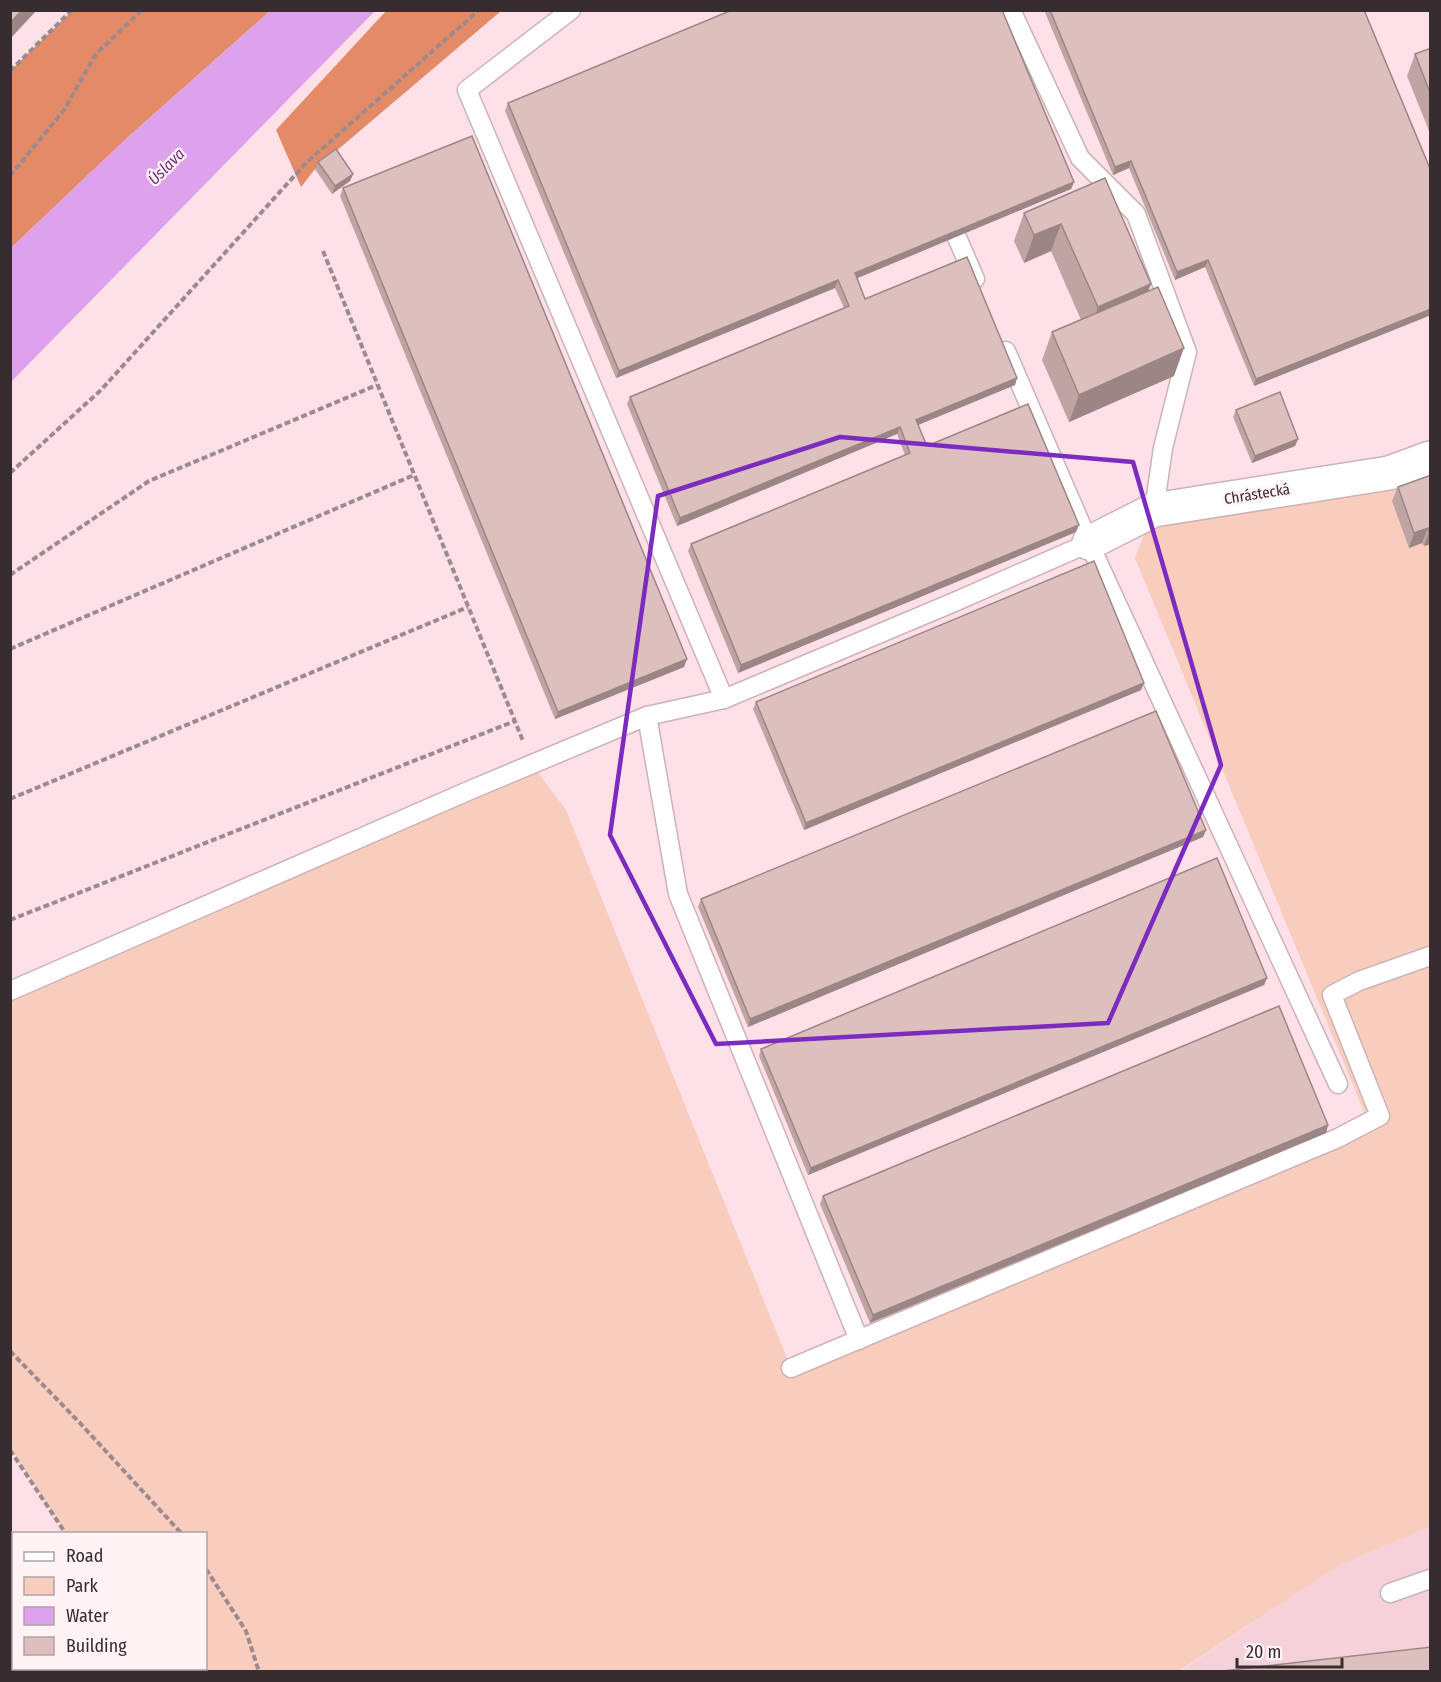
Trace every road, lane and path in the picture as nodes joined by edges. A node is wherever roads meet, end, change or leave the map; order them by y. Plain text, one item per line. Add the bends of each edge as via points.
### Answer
1 (72, 10) edge
2 (142, 10) edge
3 (479, 10) edge
4 (571, 10) edge
5 (1011, 10) edge
6 (10, 71) edge
7 (10, 176) edge
8 (952, 226) edge
9 (323, 251) dead end
10 (980, 292) edge
11 (999, 335) edge
12 (377, 384) junction
13 (1431, 458) edge
14 (10, 473) edge
15 (414, 475) junction
16 (1155, 510) junction
17 (1089, 543) junction
18 (10, 575) edge
19 (468, 607) junction
20 (10, 649) edge
21 (724, 699) junction
22 (646, 716) junction
23 (515, 721) junction
24 (532, 764) junction
25 (10, 799) edge
26 (10, 921) edge
27 (1431, 956) edge
28 (10, 991) edge
29 (1338, 1084) dead end
30 (859, 1340) junction
31 (10, 1351) edge
32 (791, 1368) dead end
33 (10, 1449) edge
34 (65, 1532) edge
35 (181, 1532) edge
36 (207, 1571) edge
37 (1431, 1579) edge
38 (1390, 1593) dead end
39 (259, 1671) edge

1 - 6 path
2 - 7 path via 96,54 64,110
3 - 14 path via 306,163 101,390
4 - 21 lane via 467,90
5 - 16 lane via 1080,158 1136,214 1187,352 1163,448
8 - 10 lane
9 - 12 path
11 - 17 lane
12 - 15 path
12 - 18 path via 149,482
13 - 16 street, Chrástecká via 1389,473
15 - 19 path
15 - 20 path
16 - 17 street, Chrástecká
17 - 21 lane
17 - 29 lane
19 - 23 path
19 - 25 path
21 - 22 lane
22 - 24 lane
22 - 30 lane via 678,894
23 - 24 path
23 - 26 path
24 - 28 lane
27 - 30 lane via 1359,981 1332,995 1380,1116 1338,1138
30 - 32 lane
31 - 35 path
33 - 34 path
36 - 39 path via 246,1631
37 - 38 lane

